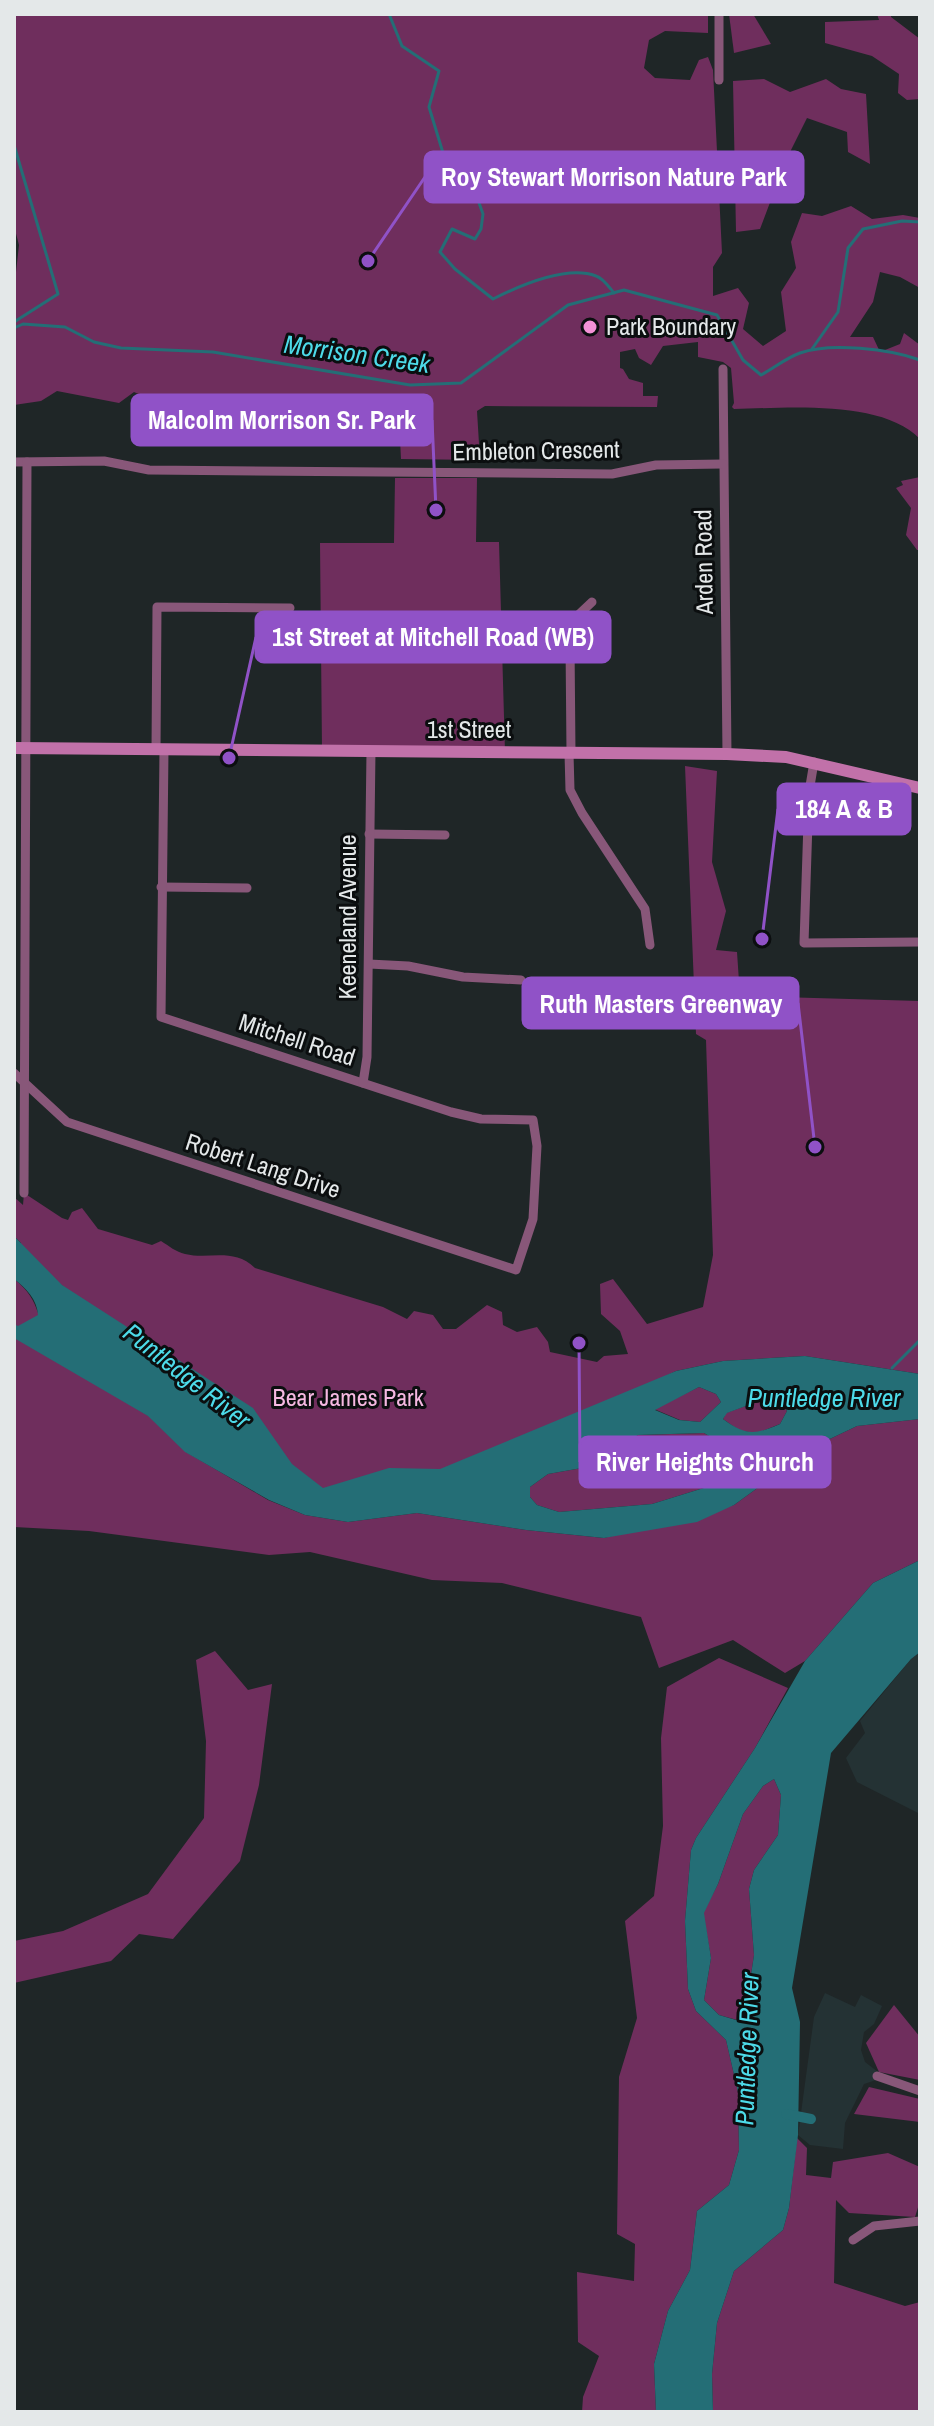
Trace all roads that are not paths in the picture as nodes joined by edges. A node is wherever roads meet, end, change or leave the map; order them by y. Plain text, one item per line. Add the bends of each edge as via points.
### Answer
1 (719, 14) edge
2 (719, 80) dead end
3 (723, 369) dead end
4 (14, 462) edge
5 (27, 462) junction
6 (723, 464) junction
7 (592, 602) dead end
8 (290, 608) dead end
9 (20, 748) edge
10 (160, 750) junction
11 (371, 751) junction
12 (570, 753) junction
13 (727, 754) junction
14 (814, 762) junction
15 (920, 788) edge
16 (369, 834) junction
17 (445, 835) dead end
18 (161, 887) junction
19 (247, 888) dead end
20 (920, 942) edge
21 (650, 945) dead end
22 (369, 964) junction
23 (521, 980) dead end
24 (14, 1073) edge
25 (25, 1082) junction
26 (363, 1083) junction
27 (24, 1193) dead end
28 (516, 1270) joint
29 (877, 2076) dead end
30 (920, 2091) edge
31 (920, 2221) edge
32 (853, 2240) dead end

1 - 2 street
3 - 6 street, Arden Road
4 - 5 street, Embleton Crescent
5 - 6 street, Embleton Crescent via 104,461 149,470 612,474 656,465
5 - 9 street
6 - 13 street, Arden Road
7 - 12 street via 575,618 570,643
8 - 10 street, Mitchell Road via 157,607
9 - 10 street, 1st Street
9 - 25 street
10 - 11 street, 1st Street
10 - 18 street, Mitchell Road
11 - 12 street, 1st Street
11 - 16 street, Keeneland Avenue
12 - 13 street, 1st Street
12 - 21 street via 570,790 645,909
13 - 14 street, 1st Street
14 - 15 street, 1st Street
14 - 20 street via 804,943
16 - 17 street
16 - 22 street, Keeneland Avenue
18 - 19 street
18 - 26 street, Mitchell Road via 161,1017
22 - 23 street
22 - 26 street, Keeneland Avenue
24 - 25 street, Robert Lang Drive
25 - 27 street
25 - 28 street, Robert Lang Drive via 67,1122
26 - 28 street, Mitchell Road via 481,1119 533,1120 533,1219
29 - 30 street
31 - 32 street via 874,2226

